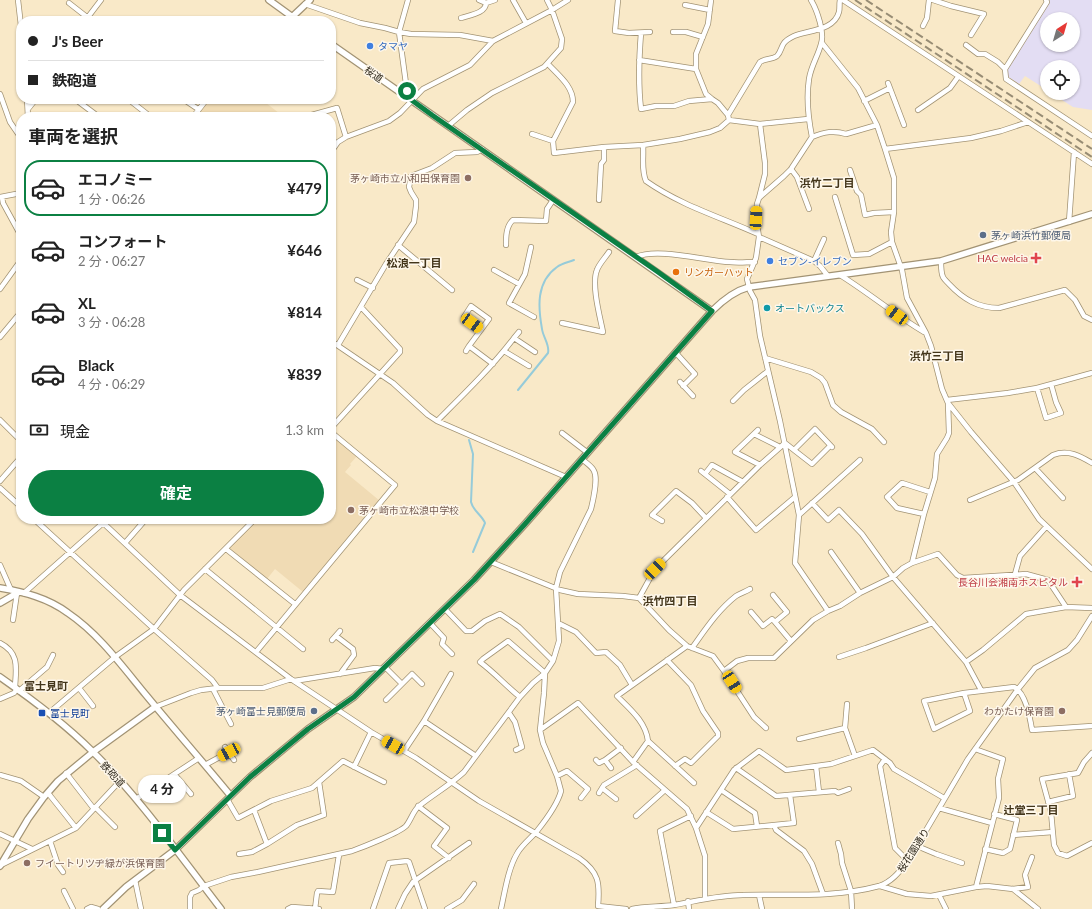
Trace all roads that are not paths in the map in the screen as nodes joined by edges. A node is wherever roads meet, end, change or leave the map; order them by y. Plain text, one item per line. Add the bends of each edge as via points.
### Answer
1 (18, 0) edge
2 (101, 0) edge
3 (269, 0) edge
4 (408, 0) edge
5 (480, 0) edge
6 (495, 0) edge
7 (513, 0) edge
8 (546, 0) edge
9 (568, 0) edge
10 (618, 0) edge
11 (711, 0) edge
12 (811, 0) edge
13 (841, 0) edge
14 (929, 0) edge
15 (932, 0) edge
16 (1046, 0) edge
17 (308, 2) edge
18 (69, 3) dead end
19 (486, 3) junction
20 (685, 5) dead end
21 (552, 10) junction
22 (710, 10) junction
23 (20, 16) edge
24 (87, 16) edge
25 (89, 16) edge
26 (291, 16) edge
27 (293, 16) edge
28 (461, 18) dead end
29 (526, 23) junction
30 (923, 26) dead end
31 (821, 29) junction
32 (399, 32) junction
33 (650, 32) dead end
34 (673, 32) dead end
35 (641, 33) junction
36 (971, 35) dead end
37 (703, 37) junction
38 (493, 41) junction
39 (822, 43) junction
40 (966, 45) dead end
41 (336, 47) edge
42 (639, 60) junction
43 (548, 64) junction
44 (696, 69) junction
45 (1005, 69) junction
46 (958, 77) junction
47 (888, 82) dead end
48 (890, 88) junction
49 (0, 94) edge
50 (406, 96) junction
51 (712, 99) junction
52 (1, 101) edge
53 (413, 101) junction
54 (864, 101) junction
55 (28, 104) edge
56 (32, 104) edge
57 (82, 104) edge
58 (134, 104) edge
59 (190, 104) edge
60 (202, 104) edge
61 (28, 109) joint
62 (198, 109) junction
63 (918, 110) dead end
64 (93, 112) edge
65 (145, 112) edge
66 (196, 112) edge
67 (322, 112) edge
68 (729, 117) junction
69 (808, 118) junction
70 (1028, 122) junction
71 (760, 124) junction
72 (877, 125) junction
73 (904, 125) dead end
74 (448, 126) junction
75 (16, 131) edge
76 (532, 134) dead end
77 (1092, 136) edge
78 (346, 137) junction
79 (812, 137) junction
80 (553, 141) junction
81 (336, 145) edge
82 (644, 145) junction
83 (604, 147) junction
84 (482, 149) junction
85 (885, 149) junction
86 (1074, 152) junction
87 (1092, 164) edge
88 (791, 168) junction
89 (850, 170) dead end
90 (856, 191) junction
91 (851, 192) dead end
92 (16, 194) edge
93 (1, 197) edge
94 (836, 197) dead end
95 (759, 198) junction
96 (553, 200) junction
97 (598, 200) dead end
98 (809, 209) dead end
99 (894, 212) junction
100 (1092, 214) edge
101 (1069, 222) junction
102 (16, 227) edge
103 (758, 235) junction
104 (824, 239) dead end
105 (892, 242) junction
106 (398, 245) junction
107 (506, 245) dead end
108 (531, 247) dead end
109 (609, 252) dead end
110 (636, 257) junction
111 (814, 261) junction
112 (941, 261) junction
113 (755, 262) junction
114 (901, 266) junction
115 (16, 267) edge
116 (494, 270) dead end
117 (840, 275) junction
118 (828, 276) junction
119 (357, 280) dead end
120 (519, 284) junction
121 (749, 287) junction
122 (373, 288) junction
123 (0, 289) edge
124 (452, 290) dead end
125 (362, 307) junction
126 (712, 311) junction
127 (534, 317) dead end
128 (16, 318) edge
129 (1092, 320) edge
130 (562, 323) dead end
131 (481, 330) junction
132 (519, 332) dead end
133 (926, 333) junction
134 (0, 337) edge
135 (514, 338) junction
136 (338, 345) joint
137 (470, 346) junction
138 (466, 351) dead end
139 (504, 351) junction
140 (535, 352) dead end
141 (676, 353) junction
142 (765, 358) junction
143 (493, 364) junction
144 (529, 366) dead end
145 (768, 371) junction
146 (1092, 372) edge
147 (381, 374) junction
148 (1051, 384) junction
149 (1037, 388) junction
150 (693, 396) dead end
151 (733, 401) dead end
152 (948, 402) junction
153 (0, 420) edge
154 (437, 422) junction
155 (336, 423) edge
156 (758, 430) dead end
157 (562, 432) dead end
158 (754, 434) junction
159 (336, 436) edge
160 (16, 437) edge
161 (884, 442) dead end
162 (785, 443) junction
163 (780, 447) junction
164 (794, 450) junction
165 (588, 453) junction
166 (582, 459) junction
167 (860, 460) dead end
168 (1092, 462) edge
169 (16, 463) edge
170 (760, 465) junction
171 (1035, 468) junction
172 (566, 477) junction
173 (0, 481) edge
174 (743, 482) junction
175 (1014, 482) junction
176 (0, 488) edge
177 (930, 492) junction
178 (729, 495) junction
179 (795, 497) junction
180 (1063, 498) dead end
181 (970, 500) dead end
182 (16, 502) edge
183 (812, 503) junction
184 (924, 514) junction
185 (798, 515) junction
186 (706, 518) junction
187 (662, 520) dead end
188 (40, 524) edge
189 (103, 524) joint
190 (142, 524) edge
191 (248, 524) edge
192 (1046, 527) junction
193 (125, 543) junction
194 (226, 549) junction
195 (72, 552) junction
196 (831, 555) dead end
197 (491, 562) junction
198 (912, 563) junction
199 (0, 565) edge
200 (205, 569) junction
201 (1092, 569) edge
202 (1014, 574) junction
203 (893, 577) junction
204 (0, 588) edge
205 (556, 588) junction
206 (750, 589) dead end
207 (11, 590) junction
208 (20, 592) junction
209 (860, 593) junction
210 (180, 595) junction
211 (773, 595) dead end
212 (638, 598) junction
213 (0, 603) edge
214 (295, 604) junction
215 (1066, 607) junction
216 (1092, 608) edge
217 (444, 609) junction
218 (828, 611) junction
219 (750, 612) dead end
220 (1092, 616) edge
221 (13, 620) dead end
222 (775, 622) junction
223 (558, 623) junction
224 (933, 623) junction
225 (430, 624) junction
226 (276, 627) junction
227 (154, 629) junction
228 (340, 631) dead end
229 (791, 641) junction
230 (0, 643) edge
231 (689, 647) junction
232 (303, 649) dead end
233 (256, 652) junction
234 (452, 654) dead end
235 (53, 655) dead end
236 (839, 656) dead end
237 (115, 658) junction
238 (667, 660) junction
239 (553, 662) junction
240 (966, 662) junction
241 (384, 668) junction
242 (724, 671) junction
243 (545, 673) junction
244 (340, 674) junction
245 (451, 674) dead end
246 (0, 677) edge
247 (292, 680) junction
248 (402, 684) junction
249 (422, 684) dead end
250 (632, 685) junction
251 (79, 688) junction
252 (215, 688) junction
253 (17, 689) junction
254 (1018, 689) junction
255 (981, 690) junction
256 (964, 693) junction
257 (520, 697) junction
258 (0, 699) edge
259 (386, 700) dead end
260 (847, 704) dead end
261 (93, 706) dead end
262 (155, 707) junction
263 (336, 710) junction
264 (49, 713) junction
265 (509, 713) junction
266 (424, 721) junction
267 (231, 724) dead end
268 (1092, 726) edge
269 (766, 728) dead end
270 (845, 728) junction
271 (540, 730) junction
272 (371, 732) junction
273 (799, 739) dead end
274 (648, 741) junction
275 (225, 747) dead end
276 (621, 748) junction
277 (975, 749) junction
278 (516, 750) dead end
279 (404, 751) junction
280 (93, 752) junction
281 (229, 752) junction
282 (1092, 753) edge
283 (476, 756) junction
284 (855, 756) junction
285 (199, 758) junction
286 (885, 759) junction
287 (234, 760) dead end
288 (596, 760) dead end
289 (605, 760) junction
290 (635, 764) junction
291 (205, 765) junction
292 (675, 766) junction
293 (816, 766) junction
294 (354, 767) junction
295 (611, 768) dead end
296 (736, 768) junction
297 (66, 773) junction
298 (0, 774) edge
299 (1069, 774) junction
300 (175, 775) junction
301 (557, 776) junction
302 (120, 781) junction
303 (319, 782) junction
304 (384, 782) dead end
305 (453, 782) junction
306 (694, 783) dead end
307 (602, 788) junction
308 (849, 789) dead end
309 (665, 790) junction
310 (721, 790) junction
311 (819, 792) junction
312 (599, 793) dead end
313 (191, 794) dead end
314 (46, 795) junction
315 (790, 795) junction
316 (229, 797) junction
317 (581, 798) dead end
318 (944, 798) junction
319 (136, 799) junction
320 (616, 799) dead end
321 (1048, 802) junction
322 (418, 806) junction
323 (95, 808) junction
324 (939, 808) junction
325 (254, 810) junction
326 (706, 812) junction
327 (994, 814) junction
328 (636, 816) dead end
329 (691, 816) junction
330 (992, 823) junction
331 (774, 825) junction
332 (757, 826) junction
333 (115, 827) dead end
334 (76, 828) junction
335 (696, 828) junction
336 (536, 832) junction
337 (1053, 832) junction
338 (0, 834) edge
339 (1013, 835) junction
340 (15, 841) junction
341 (50, 841) junction
342 (469, 843) dead end
343 (838, 843) dead end
344 (1092, 843) edge
345 (267, 844) junction
346 (917, 846) junction
347 (32, 849) junction
348 (985, 849) junction
349 (175, 850) junction
350 (239, 854) dead end
351 (339, 855) junction
352 (1032, 857) dead end
353 (449, 858) junction
354 (908, 861) junction
355 (962, 863) dead end
356 (0, 866) edge
357 (63, 872) dead end
358 (136, 880) junction
359 (415, 880) junction
360 (474, 884) dead end
361 (204, 886) junction
362 (880, 886) junction
363 (976, 887) junction
364 (1014, 889) junction
365 (64, 891) dead end
366 (851, 891) junction
367 (822, 894) junction
368 (759, 895) junction
369 (939, 895) junction
370 (705, 899) junction
371 (688, 902) junction
372 (674, 905) junction
373 (73, 909) edge
374 (87, 909) edge
375 (98, 909) edge
376 (103, 909) edge
377 (140, 909) edge
378 (190, 909) edge
379 (221, 909) edge
380 (288, 909) edge
381 (315, 909) edge
382 (318, 909) edge
383 (373, 909) edge
384 (398, 909) edge
385 (425, 909) edge
386 (447, 909) edge
387 (501, 909) edge
388 (626, 909) edge
389 (632, 909) edge
390 (689, 909) edge
391 (762, 909) edge
392 (852, 909) edge
393 (946, 909) edge
394 (1038, 909) edge

1 - 23 street
2 - 25 street
3 - 26 street
4 - 32 street
5 - 19 street
6 - 19 street
7 - 29 street
8 - 21 street
9 - 21 street
10 - 35 street via 616,31
11 - 22 street
12 - 31 street
13 - 31 street via 837,16
13 - 46 street
14 - 30 street via 927,18
15 - 36 street via 984,14
16 - 45 street
17 - 27 street
17 - 32 street via 360,23
18 - 24 street
19 - 28 street via 481,11
20 - 22 street
21 - 29 street
21 - 43 street via 562,44
22 - 37 street
29 - 38 street
31 - 39 street
31 - 68 street via 793,36 784,43 778,55 761,60
32 - 38 street via 460,35
32 - 50 street
33 - 35 street
34 - 37 street via 686,32
35 - 42 street
37 - 44 street via 696,54
38 - 53 street via 470,65 423,89
39 - 54 street via 856,83
39 - 69 street via 809,78
40 - 45 street via 978,54 985,54
41 - 50 street, 桜道
42 - 44 street
42 - 51 street via 641,109
43 - 74 street via 492,93
43 - 80 street via 573,95 573,102
44 - 51 street via 706,94
45 - 77 street via 1006,79
46 - 63 street via 950,88
46 - 70 street
47 - 48 street
48 - 54 street
48 - 73 street
49 - 52 street
50 - 53 street, 桜道
51 - 68 street
52 - 75 street
53 - 74 street, 桜道
53 - 78 street via 389,121
54 - 72 street
55 - 61 street
56 - 61 street
57 - 64 street
58 - 65 street
59 - 62 street
60 - 62 street
62 - 66 street
67 - 78 street via 337,108
68 - 71 street
68 - 82 street via 720,128 704,134
69 - 71 street
69 - 79 street
70 - 85 street via 971,138
70 - 86 street
71 - 95 street via 765,174
72 - 79 street via 846,134 824,132
72 - 85 street
74 - 84 street, 桜道
76 - 80 street
78 - 81 street
79 - 88 street
80 - 83 street via 554,153
82 - 83 street
82 - 103 street via 642,170 646,181 686,205 701,209
83 - 97 street
84 - 96 street, 桜道
84 - 106 street via 477,152 455,153 432,168 411,176 410,187 416,200 416,213 414,222
85 - 99 street via 894,178
86 - 87 street
86 - 101 street
88 - 95 street
88 - 98 street
89 - 90 street
90 - 91 street
90 - 99 street via 861,195 865,215
92 - 93 street
93 - 102 street
94 - 105 street via 853,255 870,254
95 - 103 street via 756,218
96 - 107 street via 547,209 546,221 512,220 507,232
96 - 110 street, 桜道
99 - 105 street
100 - 101 street
101 - 112 street
103 - 111 street
103 - 113 street
104 - 111 street
105 - 114 street
106 - 122 street
106 - 124 street
108 - 120 street via 525,274
109 - 130 street via 596,276 596,293 603,332
110 - 113 street via 644,254 671,254 730,262
110 - 126 street, 桜道
111 - 118 street
112 - 114 street
112 - 129 street via 942,276 961,295 981,306 999,308 1065,290 1075,300 1084,316
113 - 121 street via 748,276
114 - 117 street
114 - 133 street via 907,298
115 - 123 street
116 - 120 street
117 - 118 street
117 - 133 street via 906,322
118 - 121 street
119 - 122 street
120 - 127 street via 509,302
121 - 126 street via 723,300
121 - 142 street via 755,300
122 - 125 street
125 - 136 street
125 - 147 street via 400,349
126 - 141 street
128 - 134 street
131 - 131 street via 489,319 471,306 464,317
131 - 137 street
132 - 135 street
133 - 152 street
135 - 139 street
135 - 140 street
136 - 147 street
137 - 138 street
137 - 143 street
139 - 143 street
139 - 144 street
141 - 150 street via 695,374 682,384
141 - 165 street
142 - 145 street
142 - 161 street via 811,372 821,378 833,405 872,429
143 - 154 street
145 - 151 street
145 - 162 street
146 - 148 street
147 - 154 street
147 - 155 street
148 - 149 street
148 - 149 street via 1061,413 1046,418
149 - 152 street
152 - 175 street
152 - 177 street via 948,438 938,451 935,478
153 - 160 street
154 - 172 street
156 - 158 street
157 - 165 street
158 - 163 street
158 - 170 street via 735,452
159 - 214 street via 395,485
162 - 163 street
162 - 164 street
162 - 179 street
163 - 170 street
164 - 164 street via 812,464 831,446 815,429
165 - 166 street
166 - 172 street
166 - 205 street via 595,474 592,504 562,565
167 - 183 street
168 - 171 street via 1078,455 1059,453
169 - 173 street
170 - 174 street
171 - 175 street
171 - 180 street
172 - 197 street
174 - 178 street
174 - 178 street via 712,465 703,472
175 - 181 street
175 - 192 street via 1031,510
176 - 182 street
177 - 184 street
177 - 184 street via 902,483 887,497 897,508
178 - 179 street via 756,530
178 - 186 street
179 - 185 street
183 - 185 street
183 - 203 street via 828,520 839,510 862,534
184 - 198 street
185 - 218 street via 794,563
186 - 187 street via 676,490 652,515
186 - 212 street via 655,569
188 - 195 street
189 - 193 street
189 - 195 street
190 - 193 street
191 - 194 street
192 - 201 street
192 - 202 street via 1020,556
193 - 210 street
194 - 200 street
194 - 214 street
195 - 208 street
195 - 227 street
196 - 209 street
197 - 205 street
197 - 217 street
198 - 202 street via 938,554 963,578
198 - 203 street
199 - 207 street
200 - 210 street
200 - 226 street
202 - 215 street via 1026,574 1048,580
203 - 209 street
203 - 224 street
204 - 207 street
205 - 212 street via 585,595
205 - 223 street
206 - 231 street via 738,595 724,608
207 - 208 street
208 - 213 street
208 - 221 street
208 - 237 street via 51,602 67,612 84,625
209 - 218 street
210 - 227 street
210 - 233 street
211 - 222 street via 787,612
212 - 231 street
214 - 226 street
215 - 216 street
215 - 240 street via 1026,614
217 - 225 street
217 - 239 street via 466,631 472,631 500,614 519,627
218 - 229 street via 812,620
219 - 222 street via 763,626 772,619
220 - 254 street, 桜花園通り via 1073,646 1035,668
222 - 229 street
223 - 239 street via 559,641
223 - 250 street via 576,632 596,653 606,652 620,665
224 - 236 street
224 - 240 street
225 - 234 street via 444,638 442,644
225 - 241 street
226 - 232 street
226 - 233 street
227 - 237 street
227 - 252 street via 212,680
228 - 244 street via 334,638 353,649 354,655
229 - 242 street via 774,658 748,658 737,661
230 - 253 street via 8,648 16,660
231 - 238 street
231 - 242 street via 713,656
233 - 247 street
235 - 253 street via 47,667
237 - 251 street
237 - 262 street
238 - 250 street
238 - 292 street via 691,685 703,711 718,733 718,736 691,763 684,759
239 - 243 street
240 - 255 street
241 - 244 street
241 - 248 street
241 - 263 street via 354,697
242 - 269 street via 754,717
243 - 257 street
243 - 257 street via 508,641 480,662
243 - 271 street
244 - 247 street
245 - 266 street
246 - 253 street, 鉄砲道
247 - 252 street via 263,688
247 - 263 street
248 - 249 street via 412,674
248 - 259 street
250 - 274 street via 617,696 640,720
251 - 261 street
251 - 264 street
252 - 262 street via 191,693
252 - 267 street
253 - 258 street
253 - 264 street, 鉄砲道
254 - 255 street via 1014,687
254 - 268 street via 1025,702 1032,730
254 - 277 street, 桜花園通り
255 - 256 street
256 - 256 street via 924,701 934,729 970,711
257 - 265 street
260 - 270 street
262 - 280 street
262 - 285 street
263 - 272 street
263 - 316 street via 308,729
264 - 280 street, 鉄砲道
265 - 278 street via 515,722 522,747
265 - 283 street
266 - 279 street
266 - 283 street
270 - 273 street
270 - 284 street
271 - 276 street via 578,703
271 - 301 street
272 - 279 street
272 - 294 street
274 - 290 street
274 - 292 street
275 - 281 street
276 - 289 street
276 - 290 street
277 - 318 street, 桜花園通り
277 - 327 street via 1003,759
279 - 305 street
280 - 297 street
280 - 302 street, 鉄砲道
281 - 287 street
281 - 291 street
282 - 299 street via 1078,773
283 - 305 street
284 - 286 street via 873,750
284 - 293 street
285 - 291 street
285 - 300 street
286 - 318 street via 894,769
286 - 354 street via 880,766 895,848
288 - 289 street via 599,763
289 - 295 street
290 - 307 street
290 - 309 street
291 - 316 street
292 - 306 street
293 - 296 street via 786,770 759,751
293 - 311 street
294 - 303 street via 343,761
294 - 304 street
296 - 310 street
296 - 315 street via 776,796
297 - 314 street
297 - 323 street
298 - 314 street via 21,781
299 - 321 street via 1073,796
299 - 321 street via 1042,779
300 - 313 street
300 - 319 street
301 - 317 street via 567,770 588,790
301 - 336 street via 560,795
302 - 319 street, 鉄砲道
302 - 323 street
303 - 325 street via 312,788 271,801
303 - 345 street via 324,815 297,825
305 - 322 street
305 - 336 street via 479,801
307 - 312 street
307 - 320 street
308 - 311 street via 838,793
309 - 328 street
309 - 329 street
310 - 326 street
310 - 332 street via 755,813
311 - 315 street
314 - 334 street
314 - 340 street
315 - 331 street via 794,823
316 - 325 street via 238,818
316 - 349 street
318 - 324 street, 桜花園通り
319 - 349 street, 鉄砲道
321 - 337 street
322 - 351 street via 402,829
322 - 353 street via 447,828 434,846
323 - 333 street
323 - 334 street
324 - 330 street
324 - 346 street, 桜花園通り
325 - 345 street
326 - 332 street via 733,829
326 - 335 street
327 - 330 street
327 - 339 street via 1017,820
329 - 335 street
329 - 372 street via 660,831
330 - 348 street
331 - 332 street
331 - 367 street via 776,830 804,851 812,864
334 - 341 street
335 - 370 street via 706,856
336 - 387 street via 522,846 515,858
336 - 388 street via 579,858 592,869 598,884 598,906
337 - 339 street
337 - 344 street via 1054,845 1058,852 1067,856
338 - 340 street
339 - 348 street via 1010,849 1003,853
340 - 347 street
340 - 356 street
341 - 347 street
341 - 357 street
342 - 353 street
343 - 366 street
345 - 350 street via 252,852
346 - 354 street, 桜花園通り
346 - 355 street
347 - 356 street
348 - 363 street
349 - 358 street
349 - 361 street, 鉄砲道
351 - 361 street via 231,877
351 - 381 street via 333,892 318,891
352 - 364 street via 1026,875 1028,888
353 - 359 street
354 - 362 street, 桜花園通り via 897,876
358 - 376 street via 118,893
358 - 377 street
359 - 383 street via 409,862 388,863
359 - 384 street
359 - 385 street
360 - 386 street via 462,900
361 - 378 street via 191,894
361 - 379 street, 鉄砲道
362 - 366 street, 桜花園通り
362 - 369 street via 907,894
363 - 364 street
363 - 369 street
364 - 394 street
365 - 373 street
366 - 367 street, 桜花園通り
366 - 392 street
367 - 368 street, 桜花園通り
368 - 370 street, 桜花園通り
368 - 391 street
369 - 393 street
370 - 371 street, 桜花園通り
371 - 372 street, 桜花園通り
371 - 390 street
372 - 389 street, 桜花園通り
374 - 375 street
380 - 381 street via 292,906
381 - 382 street

